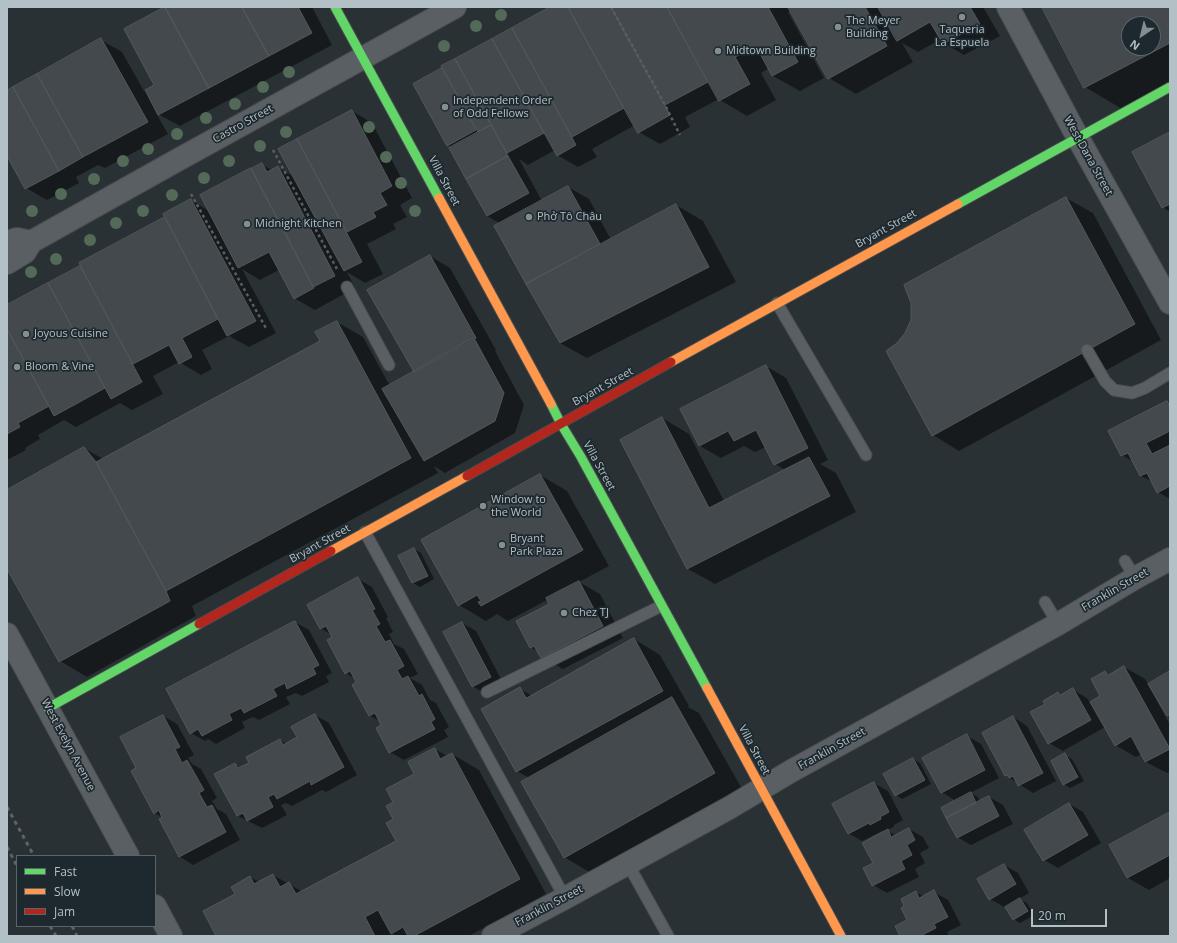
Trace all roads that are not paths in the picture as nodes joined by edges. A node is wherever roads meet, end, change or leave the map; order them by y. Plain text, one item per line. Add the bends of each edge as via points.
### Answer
1 (335, 7) edge
2 (455, 7) edge
3 (1008, 7) edge
4 (363, 58) junction
5 (1170, 87) edge
6 (1078, 138) junction
7 (7, 242) edge
8 (31, 242) junction
9 (7, 263) edge
10 (347, 288) road end
11 (777, 302) junction
12 (1170, 303) edge
13 (1087, 350) dead end
14 (389, 365) dead end
15 (1170, 373) edge
16 (561, 424) junction
17 (866, 455) dead end
18 (365, 532) junction
19 (1170, 559) edge
20 (1046, 602) dead end
21 (661, 606) junction
22 (1058, 624) junction
23 (7, 634) edge
24 (488, 692) dead end
25 (48, 708) junction
26 (761, 789) junction
27 (127, 855) edge
28 (628, 864) junction
29 (565, 898) junction
30 (156, 908) edge
31 (171, 936) edge
32 (493, 936) edge
33 (668, 936) edge
34 (841, 936) edge

1 - 4 street, Villa Street
2 - 4 street, Castro Street
3 - 6 street, West Dana Street
4 - 8 street, Castro Street
4 - 16 street, Villa Street
5 - 6 street, Bryant Street
6 - 11 street, Bryant Street
6 - 12 street, West Dana Street
7 - 8 street via 17,239
8 - 9 street, Castro Street via 25,252
10 - 14 lane
11 - 16 street, Bryant Street
11 - 17 lane
13 - 15 lane via 1105,381 1114,390 1132,393
16 - 18 street, Bryant Street
16 - 21 street, Villa Street
18 - 25 street, Bryant Street
18 - 29 lane
19 - 22 street, Franklin Street via 1130,569
20 - 22 lane
21 - 24 lane
21 - 26 street, Villa Street
22 - 26 street, Franklin Street
23 - 25 street, West Evelyn Avenue
25 - 27 street, West Evelyn Avenue
26 - 28 street, Franklin Street
26 - 34 street, Villa Street
28 - 29 street, Franklin Street
28 - 33 lane
29 - 32 street, Franklin Street
30 - 31 street

